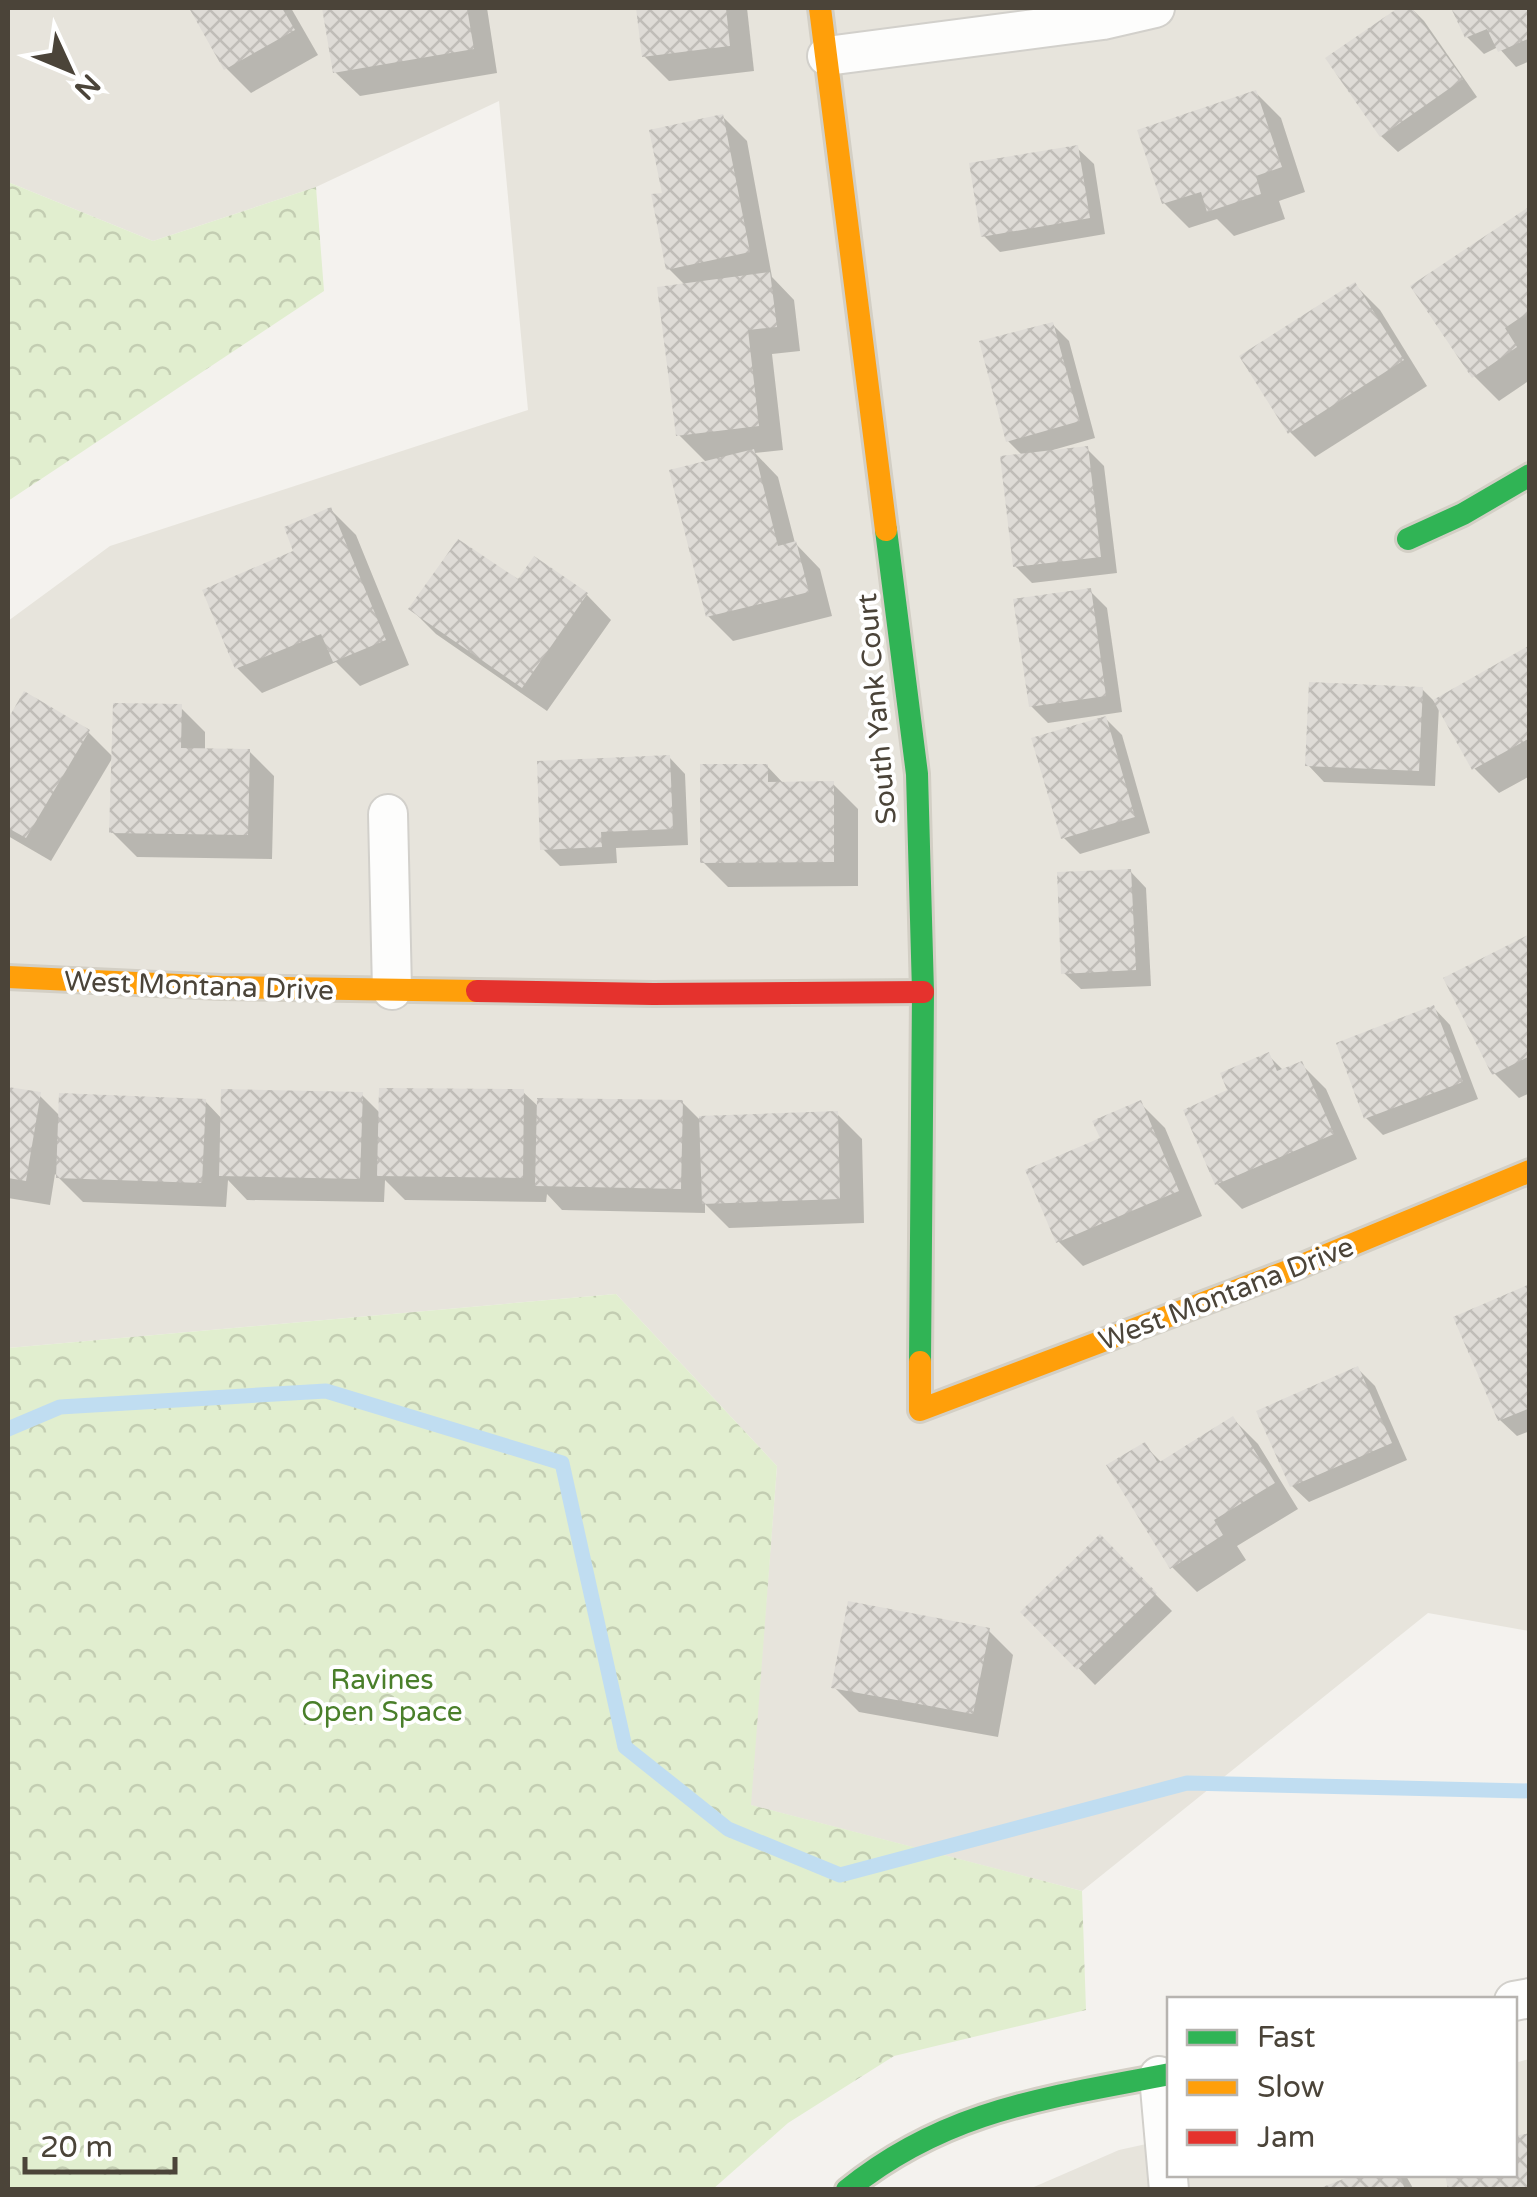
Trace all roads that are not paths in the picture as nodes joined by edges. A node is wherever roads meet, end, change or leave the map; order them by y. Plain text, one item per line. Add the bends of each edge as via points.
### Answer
1 (820, 8) edge
2 (1156, 8) edge
3 (827, 56) junction
4 (1530, 475) edge
5 (1408, 538) dead end
6 (388, 814) dead end
7 (8, 977) edge
8 (392, 990) junction
9 (923, 992) junction
10 (1530, 1171) edge
11 (920, 1410) joint
12 (1164, 2075) edge
13 (1167, 2144) edge
14 (847, 2190) edge

1 - 3 street, South Yank Court
2 - 3 street
3 - 9 street, South Yank Court via 917,774
4 - 5 street
6 - 8 street
7 - 8 street, West Montana Drive
8 - 9 street, West Montana Drive
9 - 11 street, South Yank Court
10 - 11 street, West Montana Drive
12 - 13 street
12 - 14 street via 973,2118 891,2156

